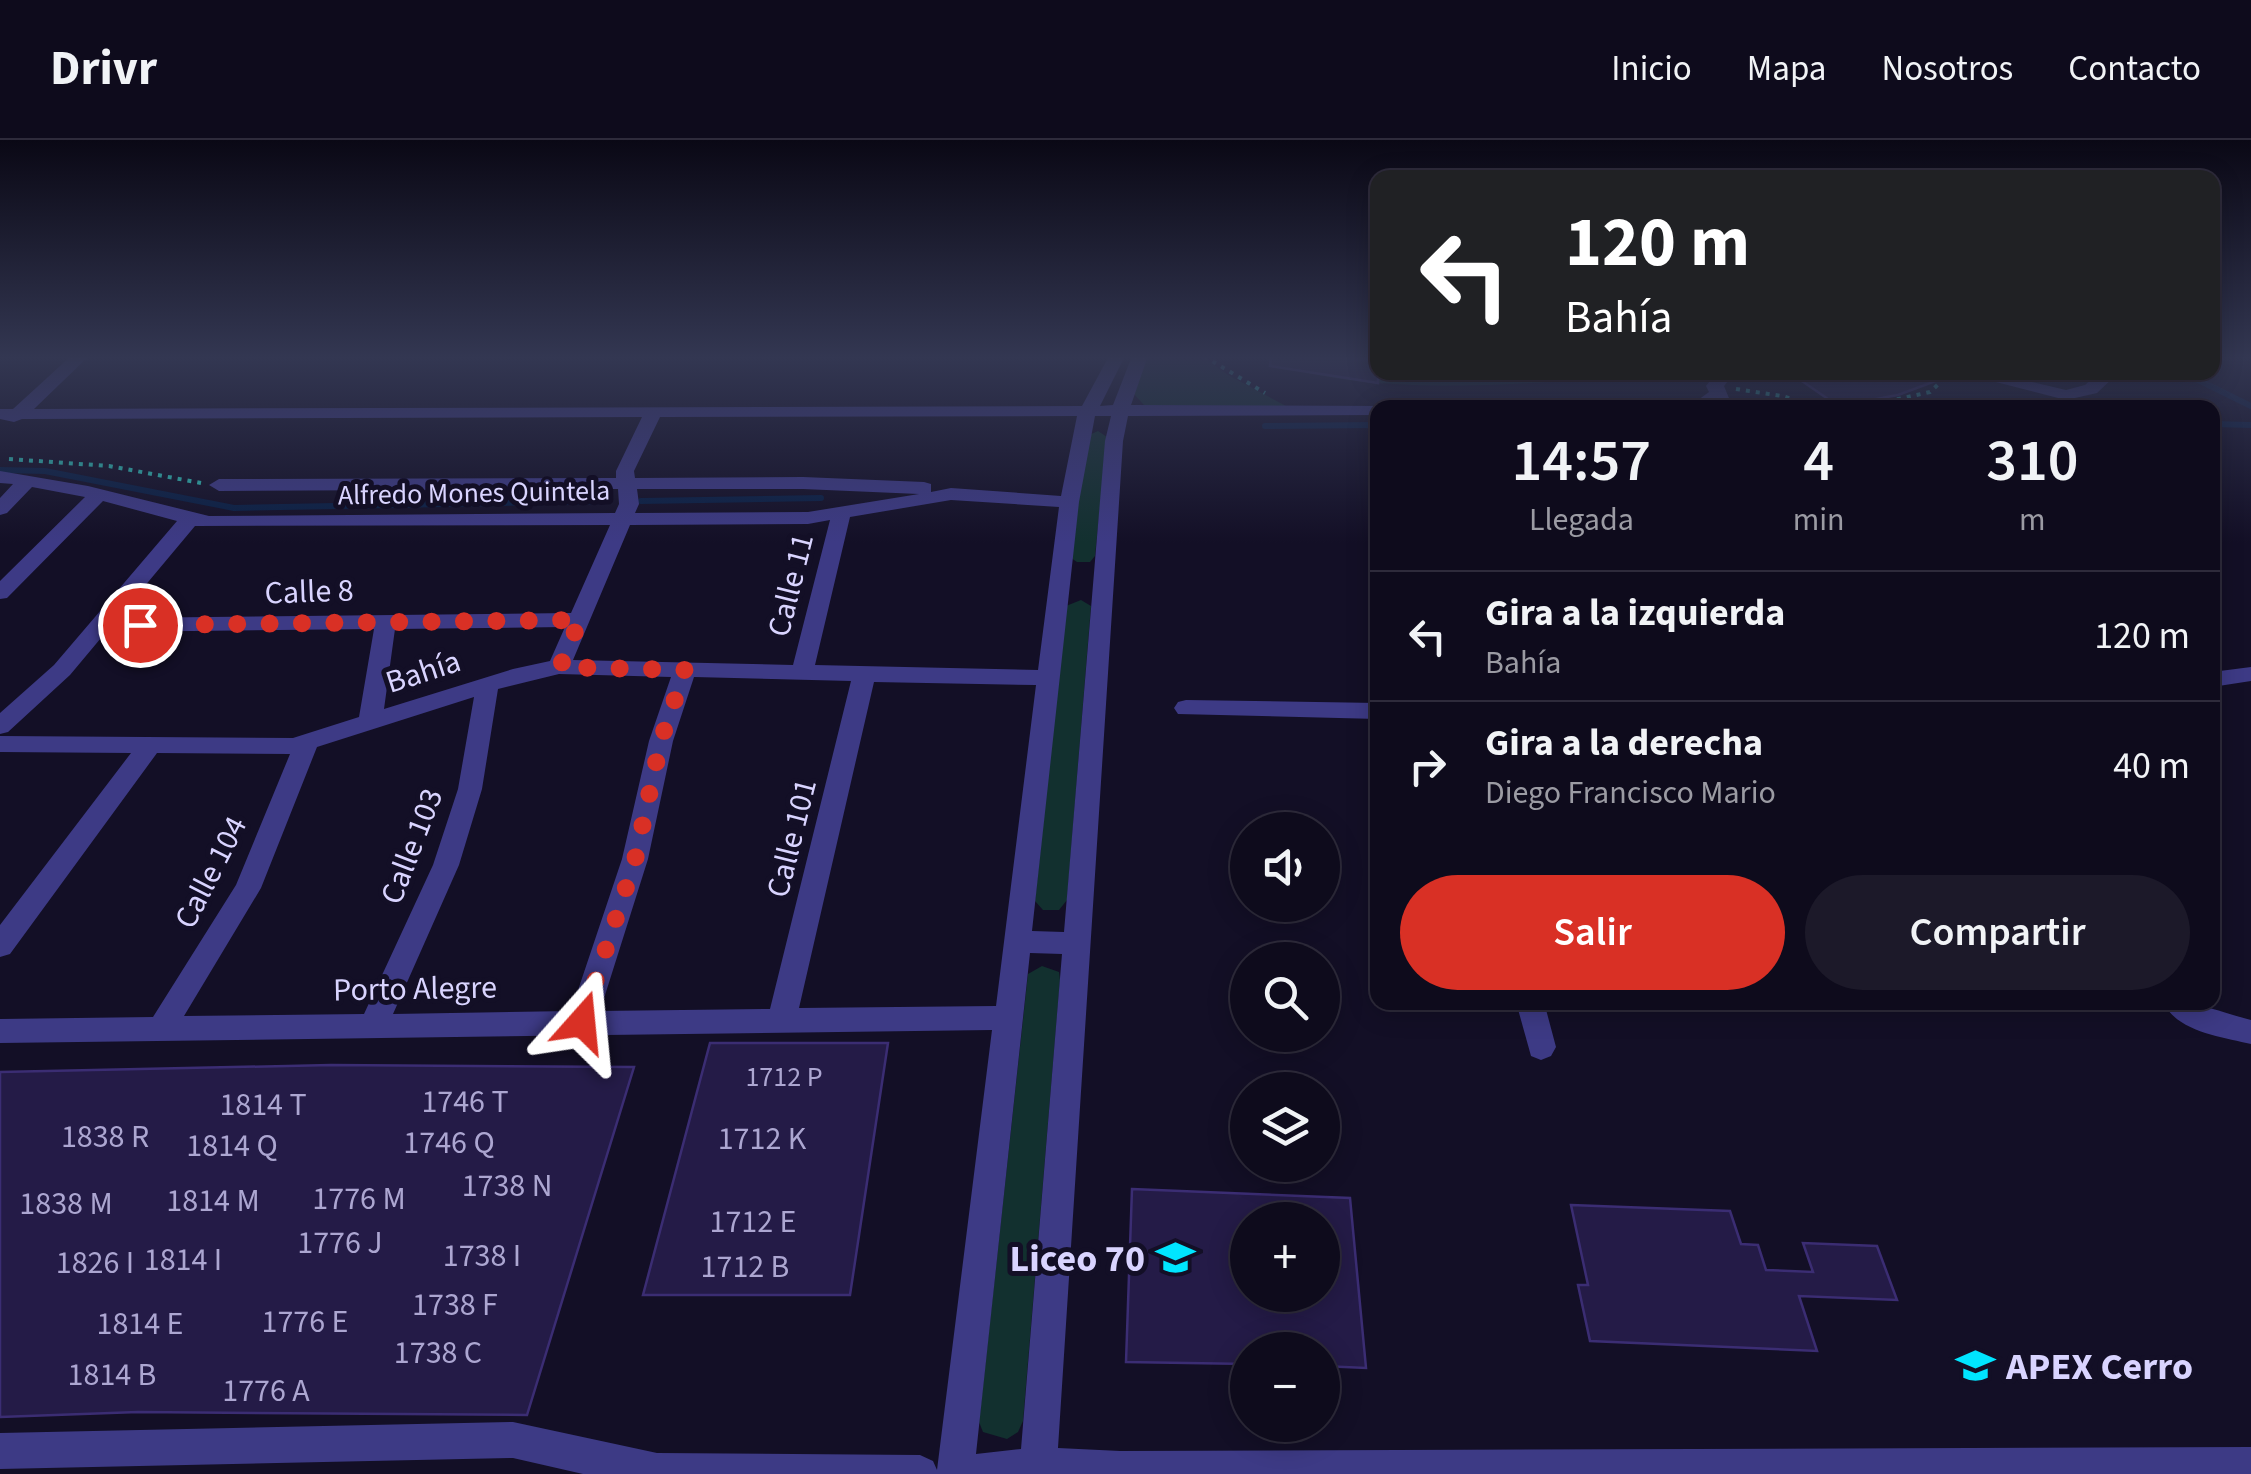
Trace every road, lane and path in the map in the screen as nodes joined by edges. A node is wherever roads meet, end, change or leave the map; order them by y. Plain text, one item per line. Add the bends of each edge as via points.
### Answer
1 (652, 418) edge
2 (1086, 418) edge
3 (1119, 418) edge
4 (0, 459) edge
5 (0, 476) edge
6 (28, 480) junction
7 (626, 482) junction
8 (219, 485) joint
9 (952, 494) junction
10 (97, 496) junction
11 (1069, 502) junction
12 (0, 508) edge
13 (842, 514) junction
14 (623, 517) junction
15 (189, 520) junction
16 (1060, 585) junction
17 (1104, 586) junction
18 (0, 593) edge
19 (386, 620) junction
20 (580, 620) junction
21 (100, 625) junction
22 (560, 667) junction
23 (685, 670) junction
24 (802, 672) junction
25 (2251, 674) edge
26 (864, 675) junction
27 (1048, 678) junction
28 (2220, 679) edge
29 (488, 685) junction
30 (1186, 708) dead end
31 (1370, 711) edge
32 (370, 722) junction
33 (0, 726) edge
34 (307, 743) junction
35 (0, 744) edge
36 (150, 745) junction
37 (1019, 942) junction
38 (1078, 944) junction
39 (0, 946) edge
40 (1532, 1010) edge
41 (2189, 1010) edge
42 (782, 1018) junction
43 (1010, 1018) junction
44 (582, 1022) junction
45 (374, 1023) junction
46 (162, 1027) junction
47 (0, 1031) edge
48 (2251, 1032) edge
49 (1540, 1048) dead end
50 (0, 1452) edge
51 (2251, 1466) edge
52 (1038, 1470) edge
53 (920, 1474) edge
54 (954, 1474) edge
55 (964, 1474) edge

1 - 7 street via 630,457
2 - 11 street
3 - 17 street
4 - 8 path via 64,460
5 - 6 street, Alfredo Mones Quintela
6 - 10 street, Alfredo Mones Quintela
6 - 12 street
7 - 8 street, Alfredo Mones Quintela
7 - 9 street, Alfredo Mones Quintela via 880,484
7 - 14 street via 630,494
9 - 11 street, Alfredo Mones Quintela
9 - 13 street, Alfredo Mones Quintela
10 - 15 street, Alfredo Mones Quintela
10 - 18 street
11 - 16 street
13 - 14 street, Alfredo Mones Quintela
13 - 24 street, Calle 11
14 - 15 street, Alfredo Mones Quintela
14 - 20 street
15 - 21 street
16 - 17 street
16 - 27 street
17 - 38 street
19 - 20 street, Calle 8
19 - 21 street, Calle 8
19 - 32 street
20 - 22 street
21 - 33 street
22 - 23 street, Bahía
22 - 29 street, Bahía
23 - 24 street, Bahía
23 - 44 street via 661,740 635,860
24 - 26 street, Bahía
25 - 28 street
26 - 27 street, Bahía
26 - 42 street, Calle 101
27 - 37 street
29 - 32 street, Bahía
29 - 45 street, Calle 103 via 470,790 446,865
30 - 31 street
32 - 34 street, Bahía
34 - 36 street, Bahía
34 - 46 street, Calle 104 via 248,888
35 - 36 street, Bahía
36 - 39 street
37 - 38 street
37 - 43 street
38 - 52 street
40 - 49 street
41 - 48 street
42 - 43 street, Porto Alegre
42 - 44 street, Porto Alegre
43 - 54 street
44 - 45 street, Porto Alegre
45 - 46 street, Porto Alegre
46 - 47 street, Porto Alegre
50 - 53 street via 513,1440 658,1472
51 - 52 street
52 - 55 street

